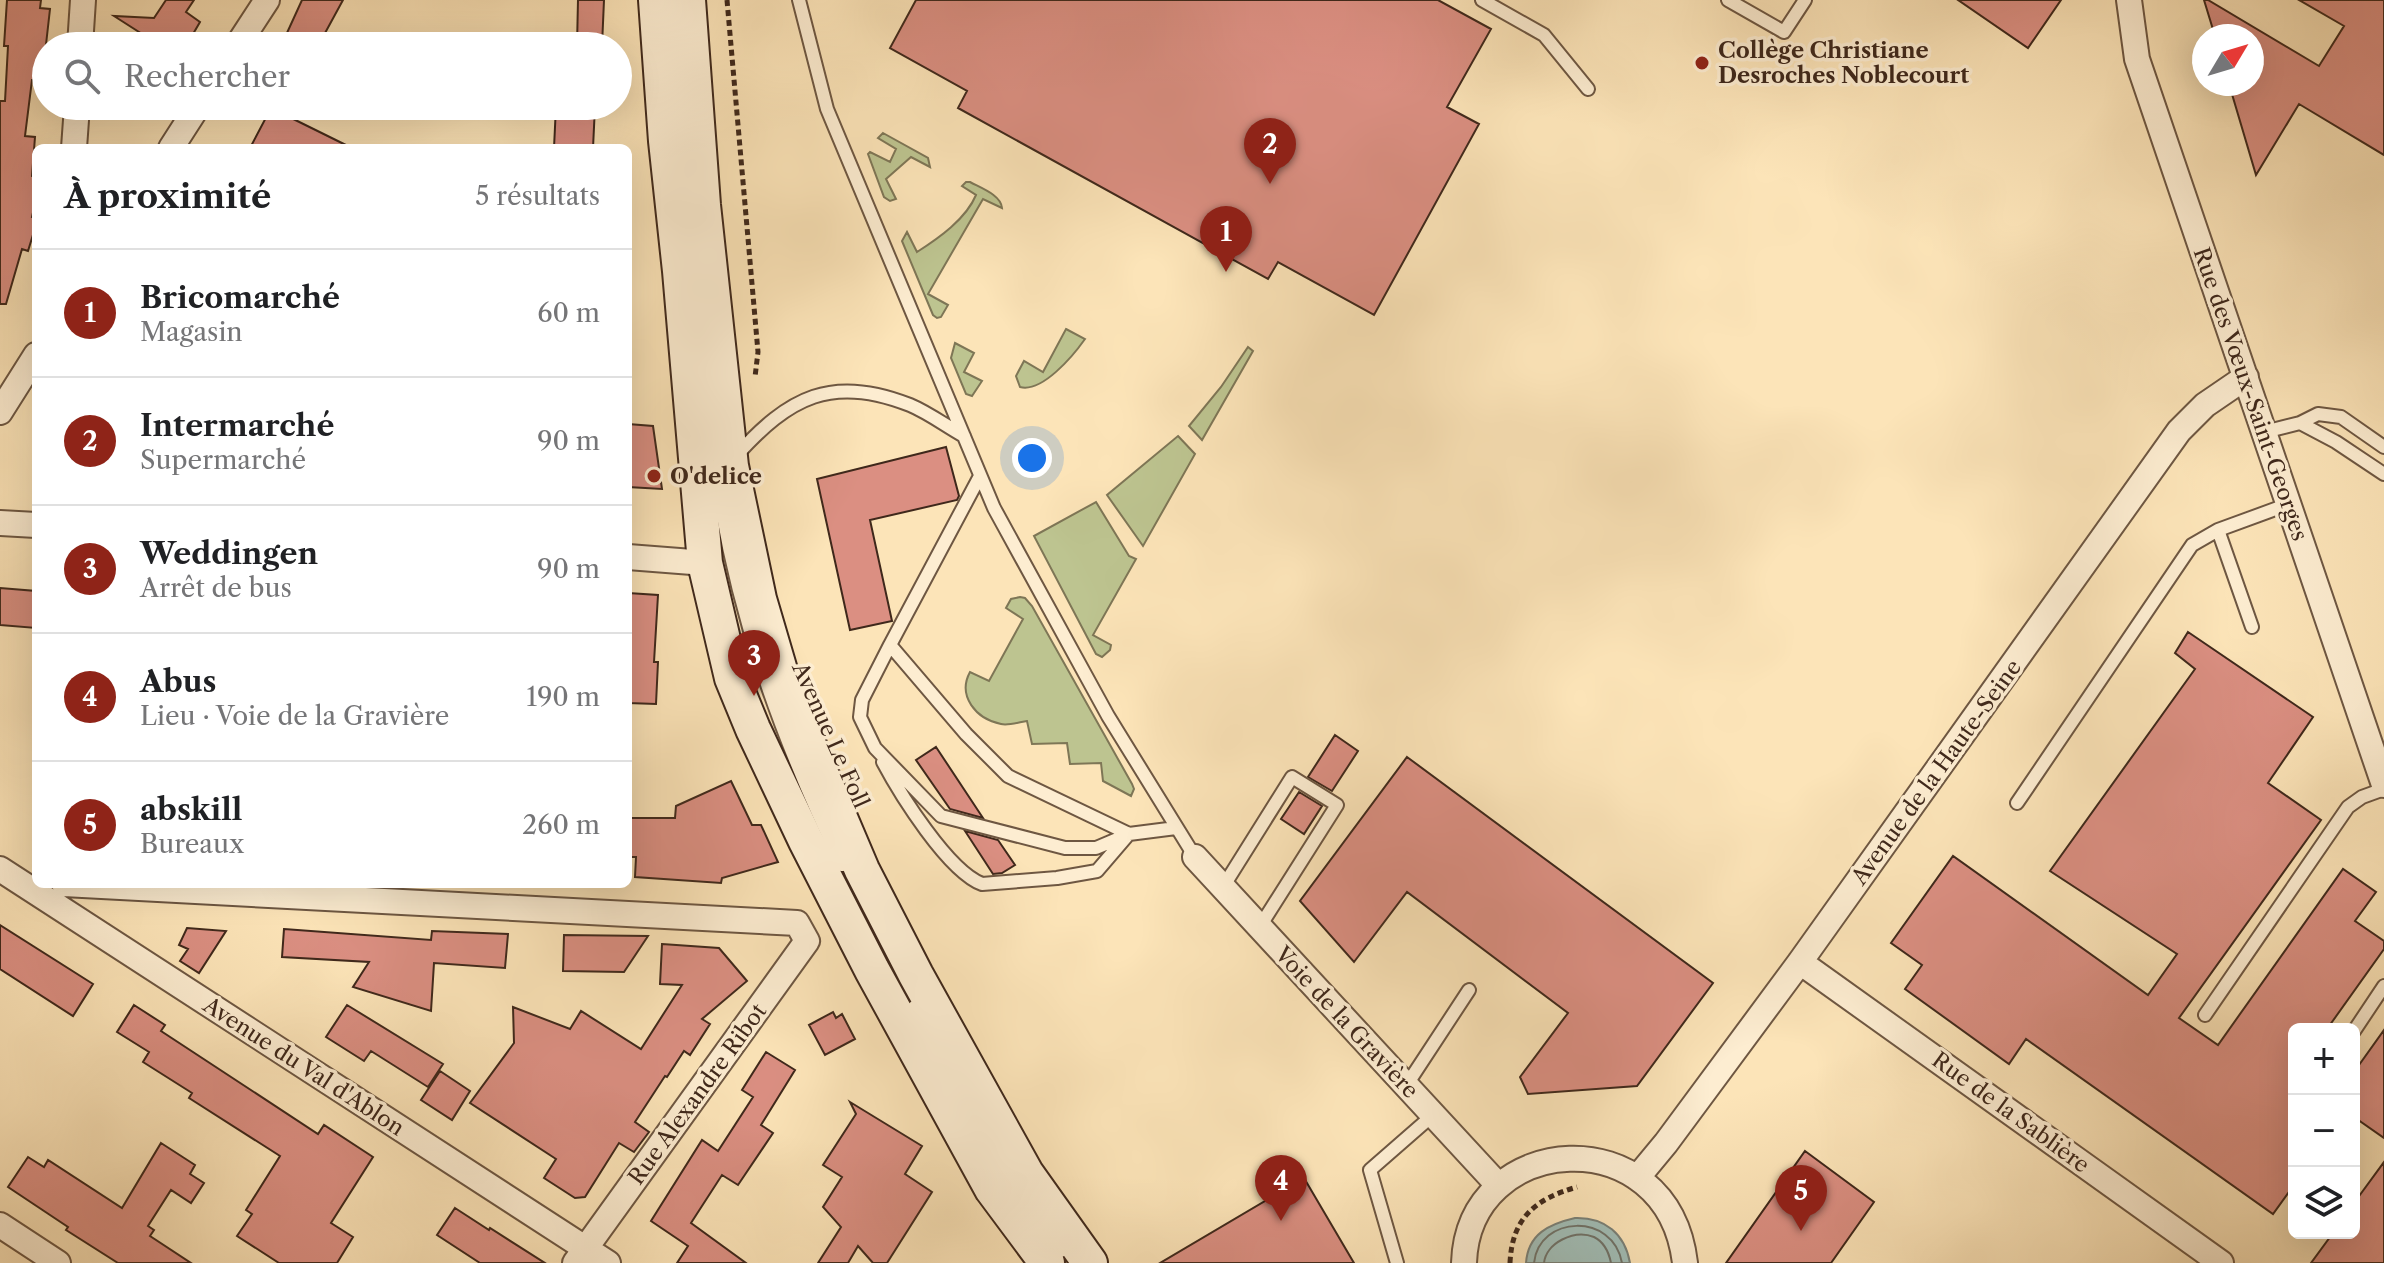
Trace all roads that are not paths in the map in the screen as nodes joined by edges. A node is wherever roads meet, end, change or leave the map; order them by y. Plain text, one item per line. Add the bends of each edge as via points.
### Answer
1 (83, 0) edge
2 (267, 0) edge
3 (799, 0) edge
4 (1482, 0) edge
5 (1728, 0) edge
6 (1805, 0) edge
7 (2129, 0) edge
8 (667, 2) edge
9 (81, 32) edge
10 (246, 32) edge
11 (1588, 89) dead end
12 (76, 120) edge
13 (189, 120) edge
14 (74, 144) edge
15 (174, 144) edge
16 (693, 238) dead end
17 (32, 361) edge
18 (2246, 377) junction
19 (0, 412) edge
20 (2300, 423) junction
21 (2264, 432) junction
22 (964, 436) junction
23 (2384, 447) edge
24 (722, 459) junction
25 (2384, 474) edge
26 (980, 476) junction
27 (2289, 504) junction
28 (0, 523) edge
29 (32, 525) edge
30 (2218, 530) junction
31 (632, 557) edge
32 (705, 563) junction
33 (2252, 627) dead end
34 (890, 645) junction
35 (875, 748) junction
36 (2384, 787) edge
37 (2017, 803) dead end
38 (1176, 828) junction
39 (1129, 834) junction
40 (1195, 857) joint
41 (0, 869) edge
42 (848, 877) dead end
43 (29, 882) edge
44 (1223, 887) junction
45 (38, 888) edge
46 (139, 888) edge
47 (1259, 928) junction
48 (1800, 962) junction
49 (2384, 986) edge
50 (1469, 990) dead end
51 (908, 995) dead end
52 (2205, 1015) dead end
53 (2359, 1023) edge
54 (1406, 1086) junction
55 (1433, 1115) junction
56 (1637, 1178) junction
57 (1499, 1186) junction
58 (0, 1225) edge
59 (580, 1256) edge
60 (58, 1263) edge
61 (608, 1263) edge
62 (1047, 1263) edge
63 (1070, 1263) edge
64 (1090, 1263) edge
65 (1397, 1263) edge
66 (1464, 1263) edge
67 (1685, 1263) edge
68 (2221, 1263) edge

1 - 9 street
2 - 10 street
3 - 22 lane via 827,109
4 - 11 lane via 1544,35
5 - 6 lane via 1784,32
7 - 18 street, Rue des Vœux-Saint-Georges via 2137,59
8 - 16 lane via 676,47
8 - 24 main road, Avenue Le Foll via 703,205
8 - 32 main road via 666,141
12 - 14 street
13 - 15 street
17 - 19 street
18 - 21 street, Rue des Vœux-Saint-Georges
18 - 48 street, Avenue de la Haute-Seine via 2179,431
20 - 21 lane
20 - 23 lane via 2318,414 2341,417
20 - 25 lane
21 - 27 street, Rue des Vœux-Saint-Georges
22 - 24 lane via 911,406 857,392 818,393 784,413 738,453
22 - 26 lane
24 - 42 lane, Avenue Le Foll via 722,521 756,656 799,771
24 - 64 main road, Avenue Le Foll via 786,691 862,870 1013,1151
26 - 34 lane
26 - 38 lane via 1101,703
27 - 30 lane
27 - 36 street, Rue des Vœux-Saint-Georges
28 - 29 street
30 - 33 lane
30 - 37 lane via 2192,545
31 - 32 street
32 - 62 main road via 732,678 806,841 992,1189
34 - 35 lane via 862,700 860,717
34 - 39 lane via 1008,776
35 - 39 lane via 941,816 1065,848 1096,848
35 - 39 lane via 960,872 982,884 1097,871
36 - 52 lane via 2348,807
38 - 39 lane
38 - 40 lane
40 - 44 street, Voie de la Gravière
41 - 43 street, Avenue du Val d'Ablon
44 - 47 street, Voie de la Gravière
44 - 47 lane via 1292,777 1337,805
45 - 59 street, Avenue du Val d'Ablon
46 - 59 street, Rue Alexandre Ribot via 797,923 807,941
47 - 54 street, Voie de la Gravière
48 - 56 street, Avenue de la Haute-Seine
48 - 68 street, Rue de la Sablière
49 - 53 lane
50 - 54 lane
51 - 63 lane via 993,1153
54 - 55 street, Voie de la Gravière
55 - 57 street, Voie de la Gravière
55 - 65 lane via 1370,1170
56 - 57 street via 1601,1161 1561,1158 1523,1170
56 - 67 street via 1666,1206
57 - 66 street via 1472,1225
58 - 60 street
59 - 61 street, Avenue du Val d'Ablon

